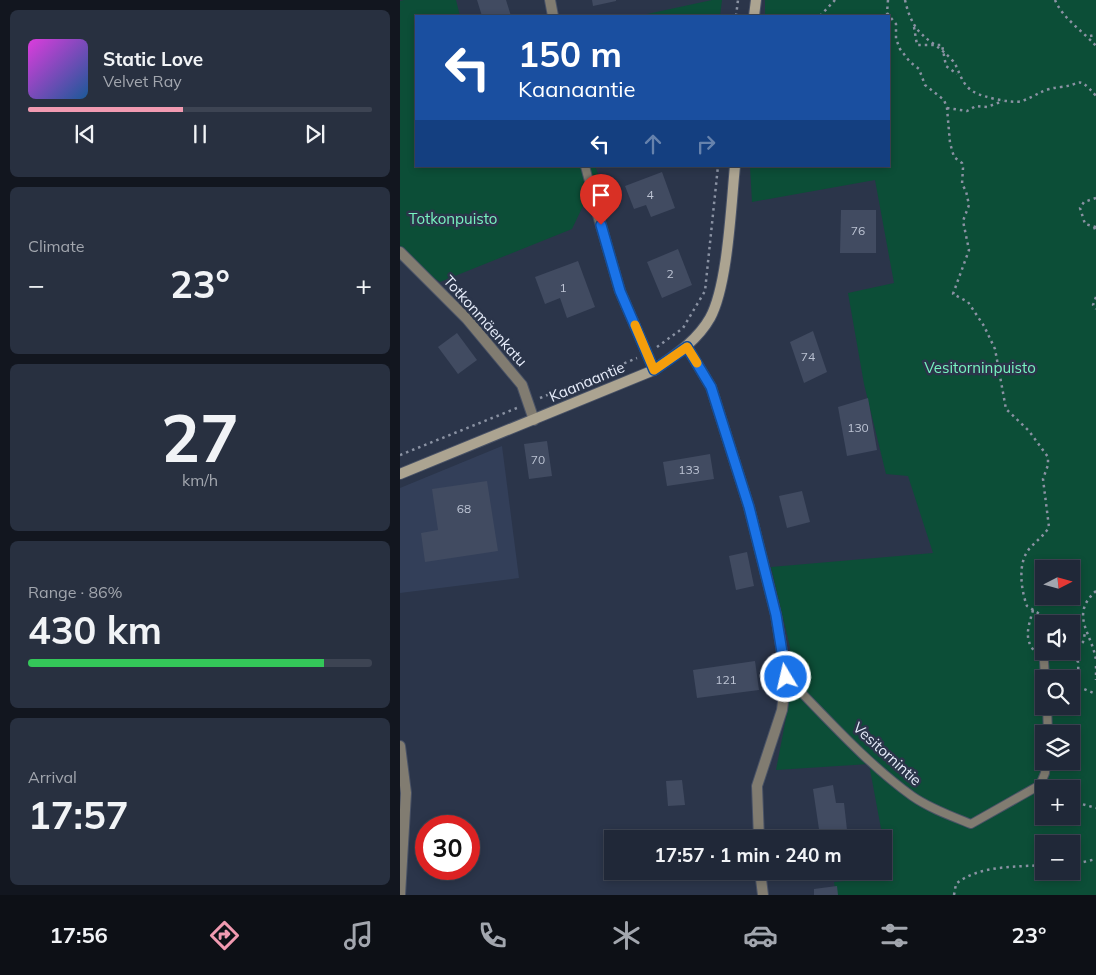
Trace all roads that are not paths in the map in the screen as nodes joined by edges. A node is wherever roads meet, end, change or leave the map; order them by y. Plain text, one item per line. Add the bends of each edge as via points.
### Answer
1 (550, 0) edge
2 (756, 0) edge
3 (553, 15) edge
4 (754, 15) edge
5 (584, 167) edge
6 (735, 167) edge
7 (596, 208) joint
8 (400, 252) edge
9 (687, 347) junction
10 (654, 370) junction
11 (534, 420) junction
12 (400, 474) edge
13 (1044, 661) road end
14 (1044, 670) edge
15 (786, 677) junction
16 (400, 746) edge
17 (1045, 770) edge
18 (759, 830) edge
19 (761, 880) edge
20 (400, 895) edge
21 (763, 895) edge

1 - 3 street
2 - 4 street
5 - 7 lane
6 - 9 street, Kaanaantie via 717,298 710,318
7 - 10 street via 620,291
8 - 11 street, Totkonmäenkatu via 467,319 522,385
9 - 10 street, Kaanaantie
9 - 15 street via 711,387 749,507 776,615
10 - 11 street, Kaanaantie
11 - 12 street, Kaanaantie
13 - 14 lane
15 - 17 lane, Vesitornintie via 876,766 913,797 971,824 1040,785
15 - 18 street via 782,710 757,786
16 - 20 street via 406,793
19 - 21 street

